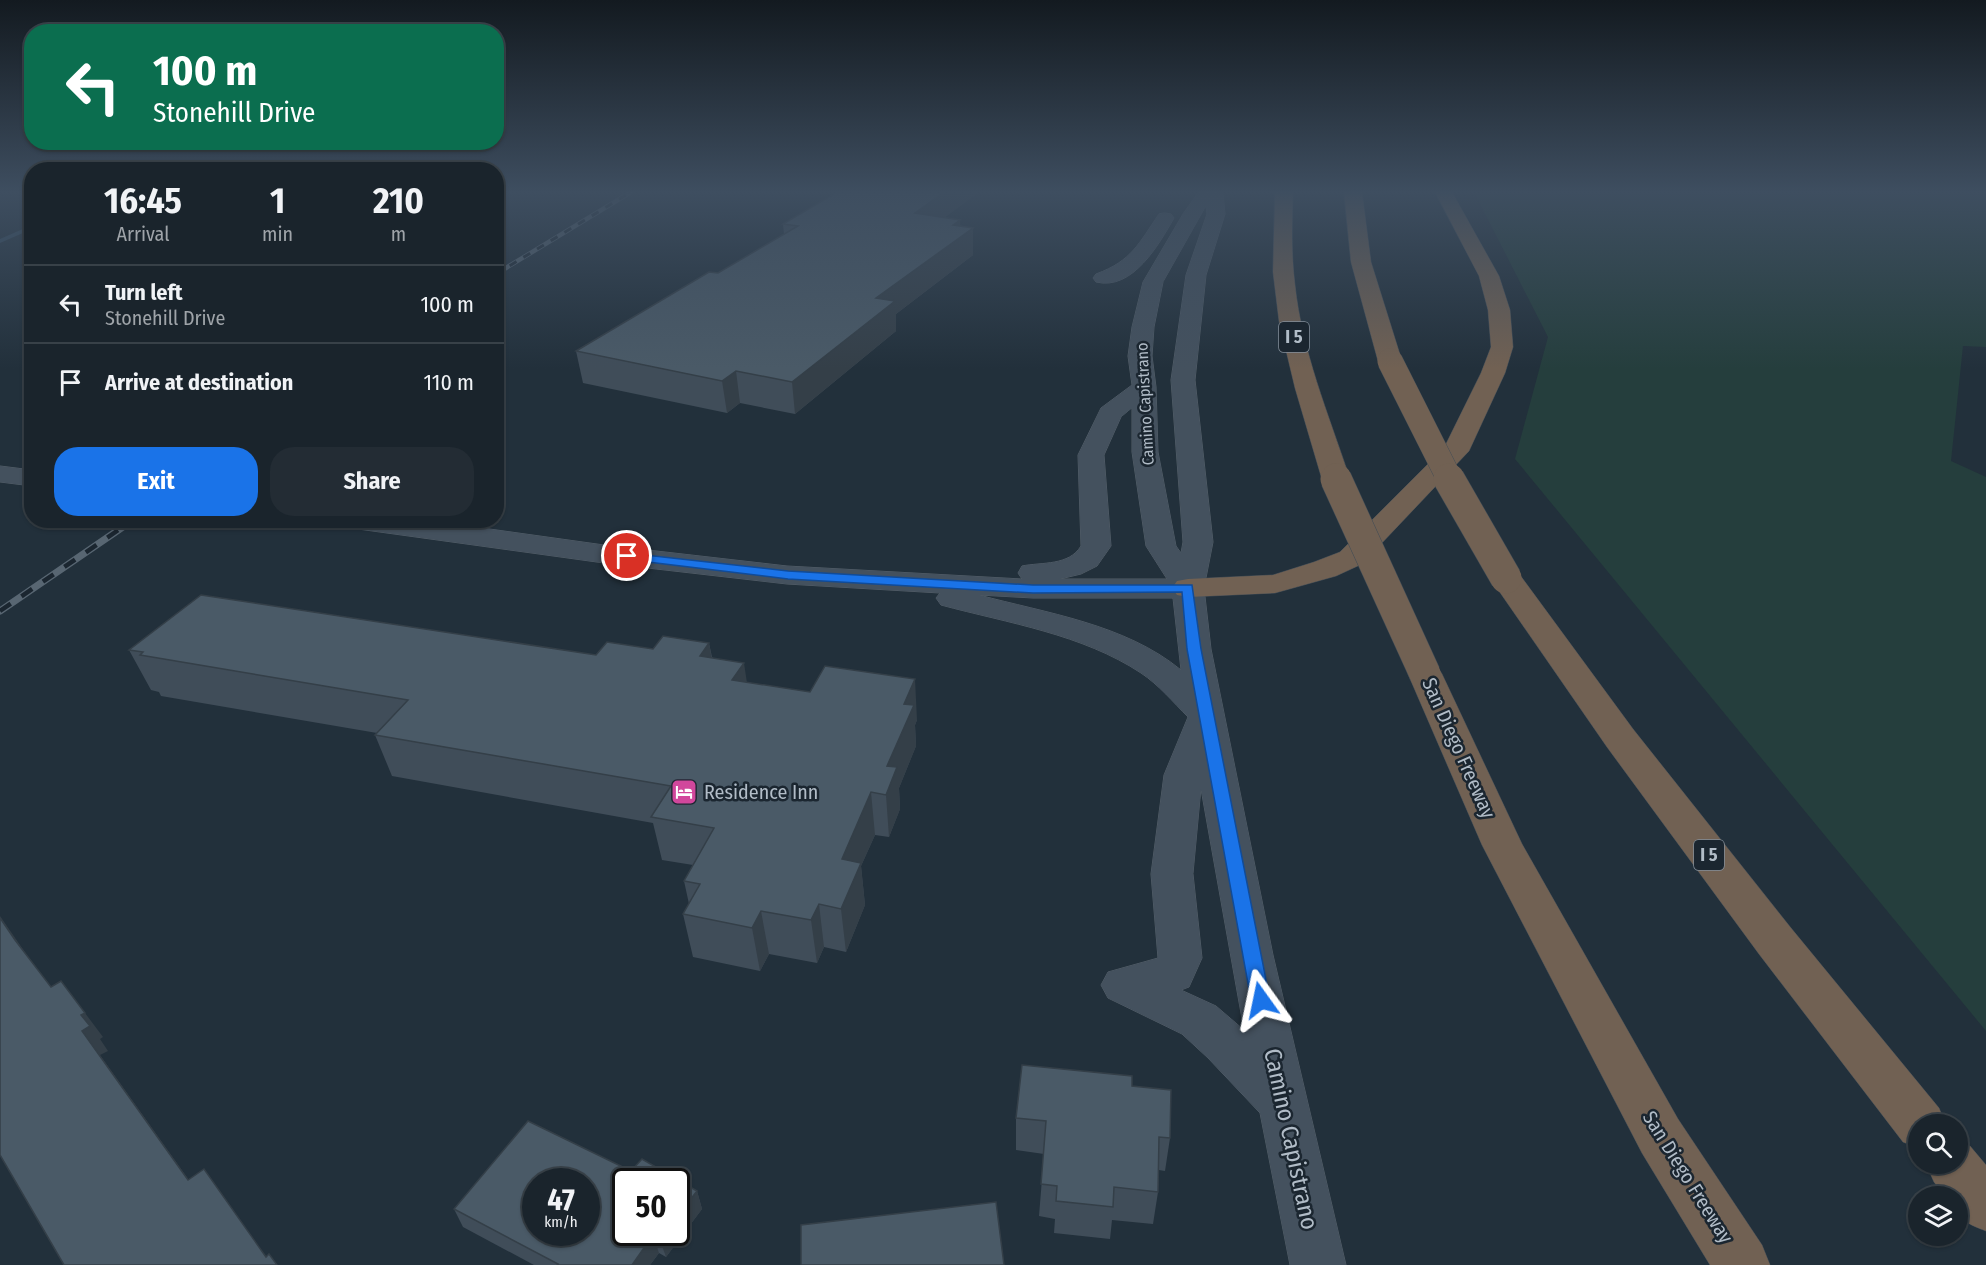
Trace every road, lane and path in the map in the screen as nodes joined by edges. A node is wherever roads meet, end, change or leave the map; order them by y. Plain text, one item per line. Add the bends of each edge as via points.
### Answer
1 (1147, 251) edge
2 (1190, 251) edge
3 (1205, 251) edge
4 (1283, 251) edge
5 (1361, 251) edge
6 (1475, 251) edge
7 (1103, 278) dead end
8 (1166, 351) dead end
9 (1183, 380) junction
10 (1144, 387) junction
11 (417, 528) edge
12 (884, 580) junction
13 (1188, 588) junction
14 (1207, 715) junction
15 (1282, 1103) junction
16 (1912, 1114) edge
17 (1960, 1174) edge
18 (1986, 1205) edge
19 (1318, 1265) edge
20 (1742, 1265) edge

1 - 7 main road via 1121,273
2 - 10 main road, Camino Capistrano via 1188,264 1181,273 1166,279 1143,327 1140,356
3 - 9 main road, Camino Capistrano via 1196,275
4 - 20 highway, San Diego Freeway / I 5, bridge via 1286,298 1302,371 1335,476 1508,855 1660,1136
5 - 16 highway, I 5, bridge via 1390,360 1437,459 1506,578 1620,738
6 - 13 highway via 1500,310 1502,347 1456,452 1351,558 1275,584
8 - 9 main road
9 - 13 main road, Camino Capistrano via 1198,542
10 - 12 main road via 1110,413 1091,454 1094,554 1077,566 1041,573
10 - 13 main road, Camino Capistrano via 1145,452 1161,546
11 - 12 main road via 788,575
12 - 13 main road via 1033,589
12 - 14 main road via 1065,626 1125,650 1155,667
13 - 14 main road, Camino Capistrano via 1194,649
14 - 15 main road, Camino Capistrano
14 - 15 main road via 1183,775 1174,852 1172,874 1180,958 1173,974 1124,984 1199,1020
15 - 19 main road, Camino Capistrano
17 - 18 highway

